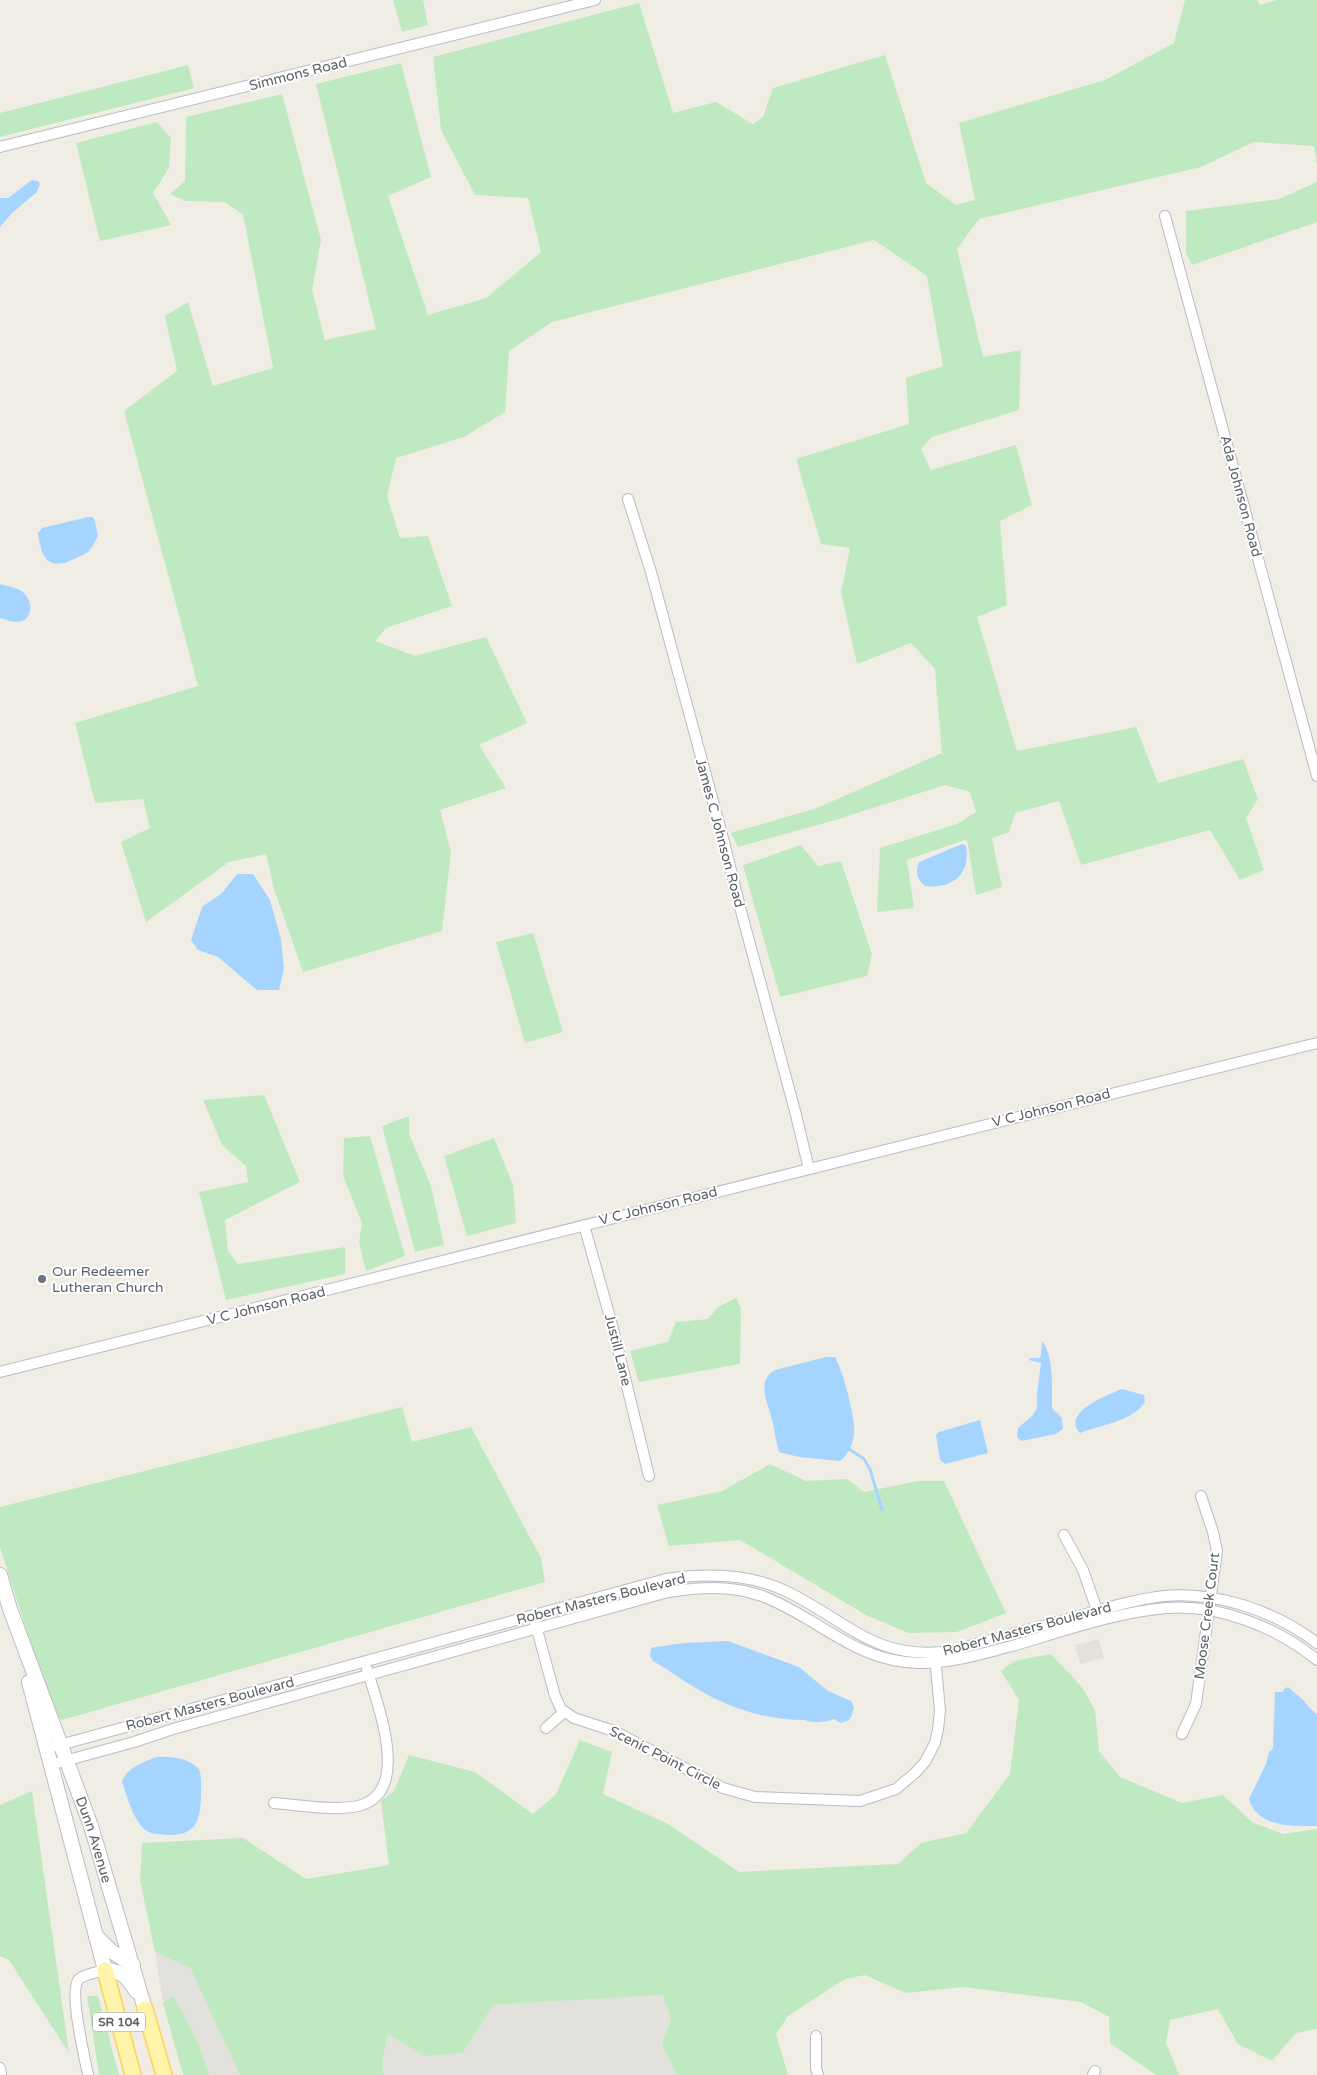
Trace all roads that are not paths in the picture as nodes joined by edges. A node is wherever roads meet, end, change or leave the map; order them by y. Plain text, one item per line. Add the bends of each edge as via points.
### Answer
1 (595, 0) edge
2 (0, 147) edge
3 (1166, 216) dead end
4 (628, 499) dead end
5 (1317, 776) edge
6 (1317, 1043) edge
7 (809, 1169) junction
8 (584, 1225) junction
9 (0, 1372) edge
10 (649, 1476) dead end
11 (1201, 1496) dead end
12 (1064, 1535) dead end
13 (0, 1575) edge
14 (1210, 1599) junction
15 (10, 1609) junction
16 (1097, 1611) junction
17 (1209, 1612) junction
18 (533, 1615) junction
19 (1100, 1622) junction
20 (536, 1628) junction
21 (1317, 1642) edge
22 (1313, 1656) edge
23 (935, 1658) junction
24 (365, 1661) junction
25 (369, 1675) junction
26 (564, 1712) junction
27 (546, 1728) dead end
28 (1182, 1734) dead end
29 (60, 1744) junction
30 (46, 1748) junction
31 (66, 1760) junction
32 (50, 1764) junction
33 (274, 1803) dead end
34 (96, 1936) junction
35 (133, 1965) junction
36 (104, 1970) junction
37 (145, 2009) junction
38 (816, 2036) dead end
39 (0, 2068) edge
40 (1, 2075) edge
41 (88, 2075) edge
42 (133, 2075) edge
43 (164, 2075) edge
44 (818, 2075) edge

1 - 2 street, Simmons Road
3 - 5 street, Ada Johnson Road
4 - 7 street, James C Johnson Road via 724,842
6 - 7 street, V C Johnson Road
7 - 8 street, V C Johnson Road
8 - 9 street, V C Johnson Road
8 - 10 street, Justill Lane
11 - 14 street, Moose Creek Court via 1217,1551
12 - 16 street via 1084,1570
13 - 15 main road, Dunn Avenue / SR 104
14 - 16 street, Robert Masters Boulevard via 1166,1596 1131,1601
14 - 17 street, Moose Creek Court
14 - 21 street, Robert Masters Boulevard via 1274,1616
15 - 29 main road, Dunn Avenue / SR 104
15 - 30 main road, Dunn Avenue / SR 104
16 - 19 street
16 - 23 street, Robert Masters Boulevard
17 - 19 street, Robert Masters Boulevard via 1167,1608
17 - 22 street, Robert Masters Boulevard via 1250,1621 1272,1630
17 - 28 street, Moose Creek Court via 1196,1704
18 - 20 street
18 - 23 street, Robert Masters Boulevard via 666,1579 711,1575 739,1577 788,1591 865,1638
18 - 24 street, Robert Masters Boulevard
19 - 23 street, Robert Masters Boulevard via 951,1662
20 - 23 street, Robert Masters Boulevard via 668,1592 716,1587 761,1596 789,1608 871,1655 891,1661
20 - 25 street, Robert Masters Boulevard
20 - 26 street via 555,1696
21 - 22 street
23 - 26 street, Scenic Point Circle via 940,1711 938,1729 927,1760 896,1790 860,1801 756,1798 723,1788 614,1730
24 - 25 street
24 - 29 street, Robert Masters Boulevard
25 - 31 street, Robert Masters Boulevard
25 - 33 street via 388,1757 388,1776 383,1789 365,1804 345,1808
26 - 27 street
29 - 30 street, Robert Masters Boulevard
29 - 31 main road, Dunn Avenue / SR 104
30 - 32 main road, Dunn Avenue / SR 104
31 - 32 street, Robert Masters Boulevard
31 - 35 main road, Dunn Avenue / SR 104 via 91,1826
32 - 34 main road, Dunn Avenue / SR 104
34 - 35 main road via 111,1951
34 - 36 main road, Dunn Avenue / SR 104
35 - 37 main road, Dunn Avenue / SR 104
36 - 37 main road via 123,1973
36 - 41 street via 84,1977 76,1985 74,1999
36 - 42 main road, Dunn Avenue / SR 104
37 - 43 main road, Dunn Avenue / SR 104
38 - 44 street
39 - 40 street

